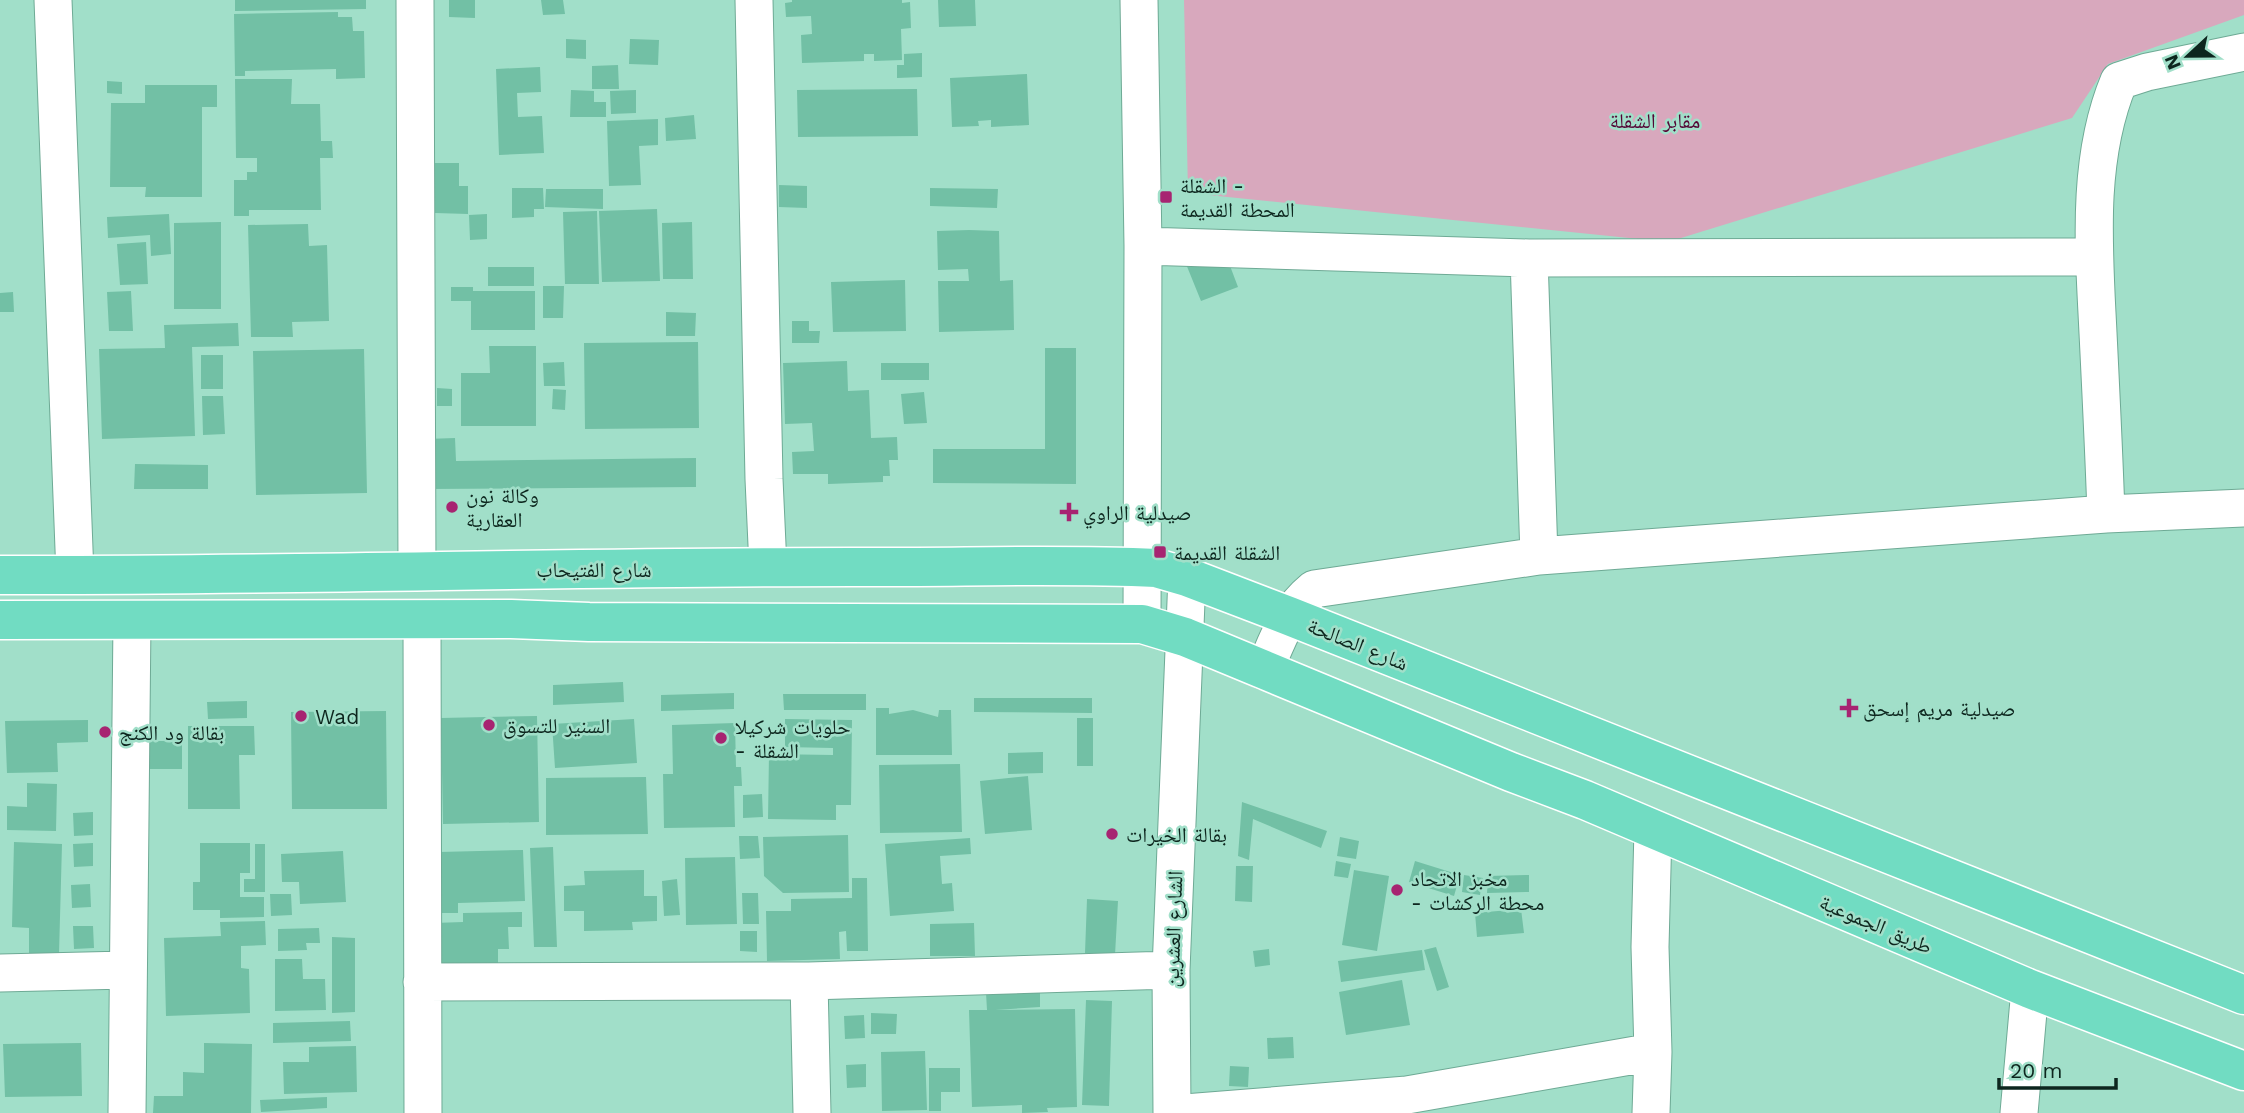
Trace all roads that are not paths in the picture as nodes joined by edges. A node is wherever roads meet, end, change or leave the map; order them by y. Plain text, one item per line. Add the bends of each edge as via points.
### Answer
1 (53, 0) edge
2 (415, 0) edge
3 (754, 0) edge
4 (1139, 0) edge
5 (2244, 52) edge
6 (1143, 246) junction
7 (2094, 257) junction
8 (1528, 258) junction
9 (2244, 508) edge
10 (2106, 514) junction
11 (1539, 556) junction
12 (768, 567) junction
13 (1143, 567) junction
14 (417, 570) junction
15 (0, 575) edge
16 (75, 575) junction
17 (1186, 577) junction
18 (1289, 616) junction
19 (422, 619) junction
20 (0, 620) edge
21 (132, 620) junction
22 (1142, 624) junction
23 (1185, 637) junction
24 (1264, 671) junction
25 (1653, 828) junction
26 (127, 970) junction
27 (1171, 970) junction
28 (0, 973) edge
29 (809, 981) junction
30 (422, 982) junction
31 (2030, 989) junction
32 (2244, 995) edge
33 (1653, 1052) junction
34 (2244, 1071) edge
35 (127, 1113) edge
36 (423, 1113) edge
37 (812, 1113) edge
38 (1172, 1113) edge
39 (1185, 1113) edge
40 (1651, 1113) edge
41 (2019, 1113) edge

1 - 16 street
2 - 14 street
3 - 12 street
4 - 6 street
5 - 7 street via 2119,81 2101,133
6 - 8 street
6 - 13 street
7 - 8 street
7 - 10 street
8 - 11 street
9 - 10 street
10 - 11 street
11 - 18 street via 1314,589
12 - 13 main road, شارع الفتيحاب
12 - 14 main road, شارع الفتيحاب
13 - 17 main road, شارع الفتيحاب
13 - 22 street
14 - 16 main road, شارع الفتيحاب
15 - 16 main road, شارع الفتيحاب
17 - 18 main road, شارع الصالحة
17 - 23 street, الشارع العشرين
18 - 24 street
18 - 32 main road, شارع الصالحة
19 - 21 main road
19 - 22 main road
19 - 30 street
20 - 21 main road
21 - 26 street
22 - 23 main road
23 - 24 main road
23 - 27 street, الشارع العشرين
24 - 25 main road, طريق الجموعية
25 - 31 main road, طريق الجموعية
25 - 33 street
26 - 28 street
26 - 35 street
27 - 29 street
27 - 38 street, الشارع العشرين
29 - 30 street
29 - 37 street
30 - 36 street
31 - 34 main road, طريق الجموعية
31 - 41 street
33 - 39 street via 1407,1095
33 - 40 street

